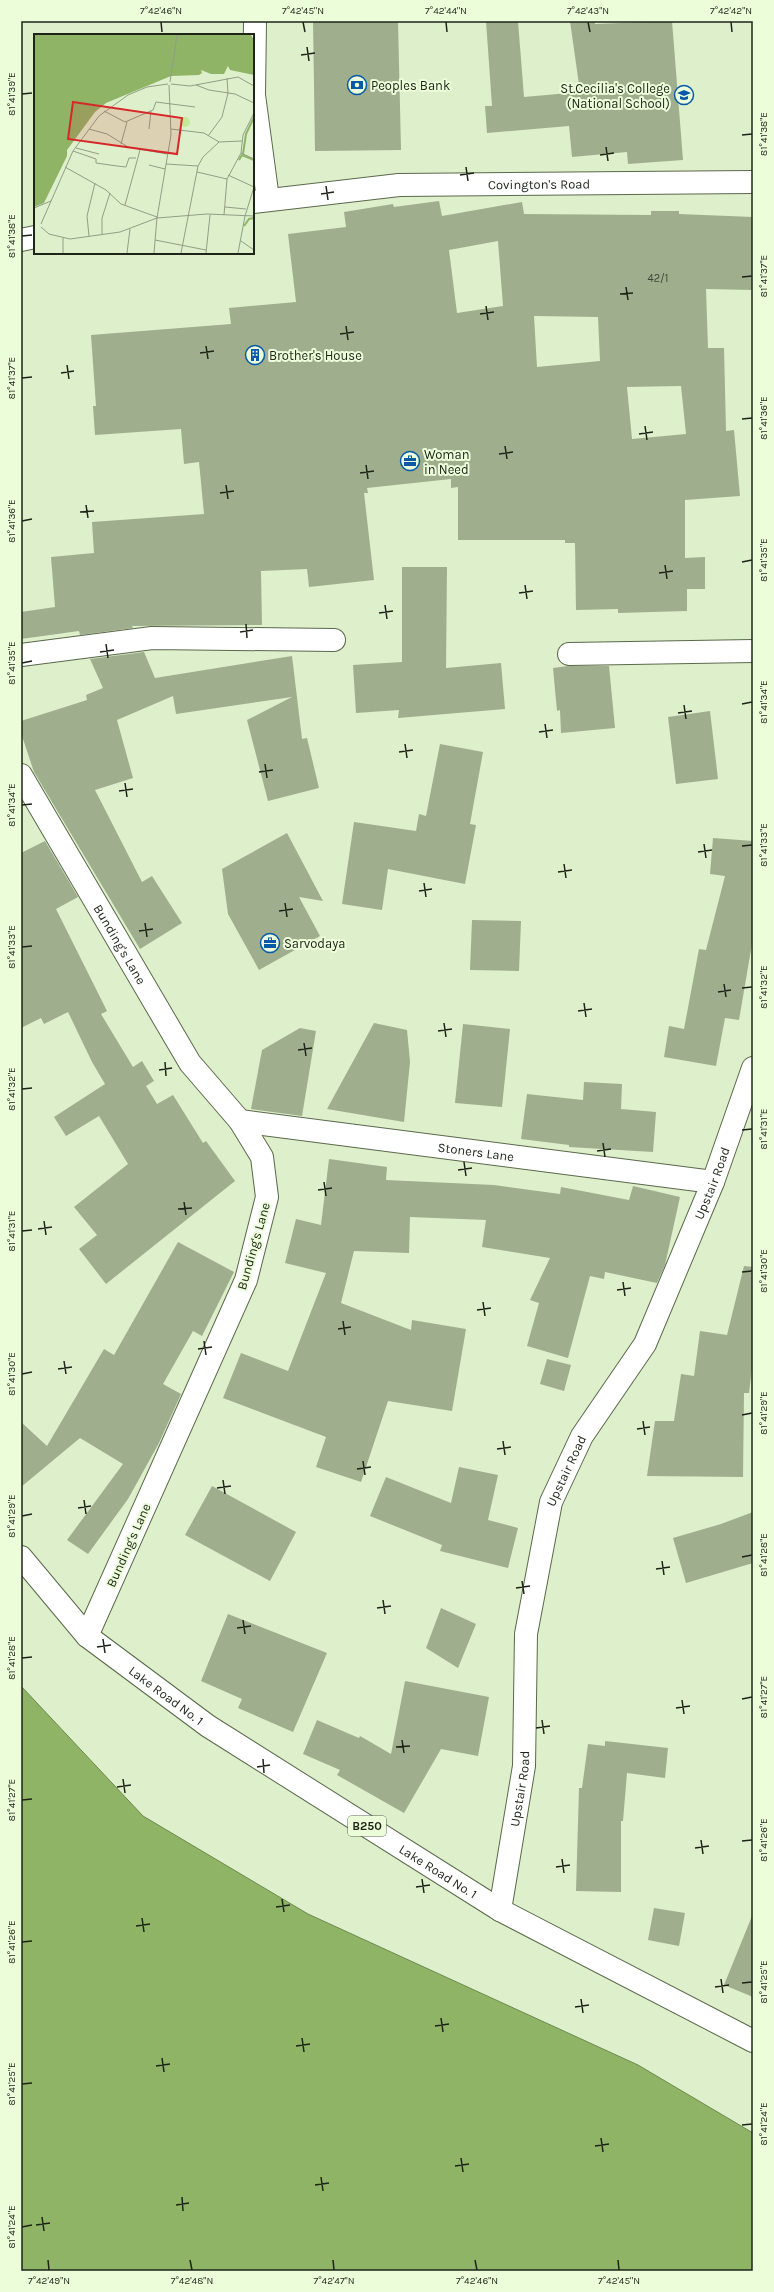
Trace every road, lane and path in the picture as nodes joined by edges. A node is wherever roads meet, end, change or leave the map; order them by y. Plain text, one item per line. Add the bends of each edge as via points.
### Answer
1 (255, 21) edge
2 (753, 182) edge
3 (260, 200) edge
4 (34, 238) edge
5 (21, 240) edge
6 (334, 640) dead end
7 (753, 650) edge
8 (569, 654) dead end
9 (21, 655) edge
10 (21, 775) edge
11 (753, 1068) edge
12 (240, 1121) junction
13 (713, 1182) junction
14 (21, 1557) edge
15 (87, 1636) junction
16 (500, 1910) junction
17 (753, 2041) edge

1 - 3 street via 254,95
2 - 3 street, Covington's Road via 399,185
4 - 5 street
6 - 9 street via 152,638
7 - 8 street
10 - 12 street, Bunding's Lane via 190,1063
11 - 13 street, Upstair Road
12 - 13 street, Stoners Lane
12 - 15 street, Bunding's Lane via 262,1157 267,1197 246,1280
13 - 16 street, Upstair Road via 645,1344 582,1436 551,1502 526,1634 524,1766
14 - 15 street, Lake Road No. 1 / B250
15 - 16 street, Lake Road No. 1 / B250 via 208,1726
16 - 17 street, Lake Road No. 1 / B250

